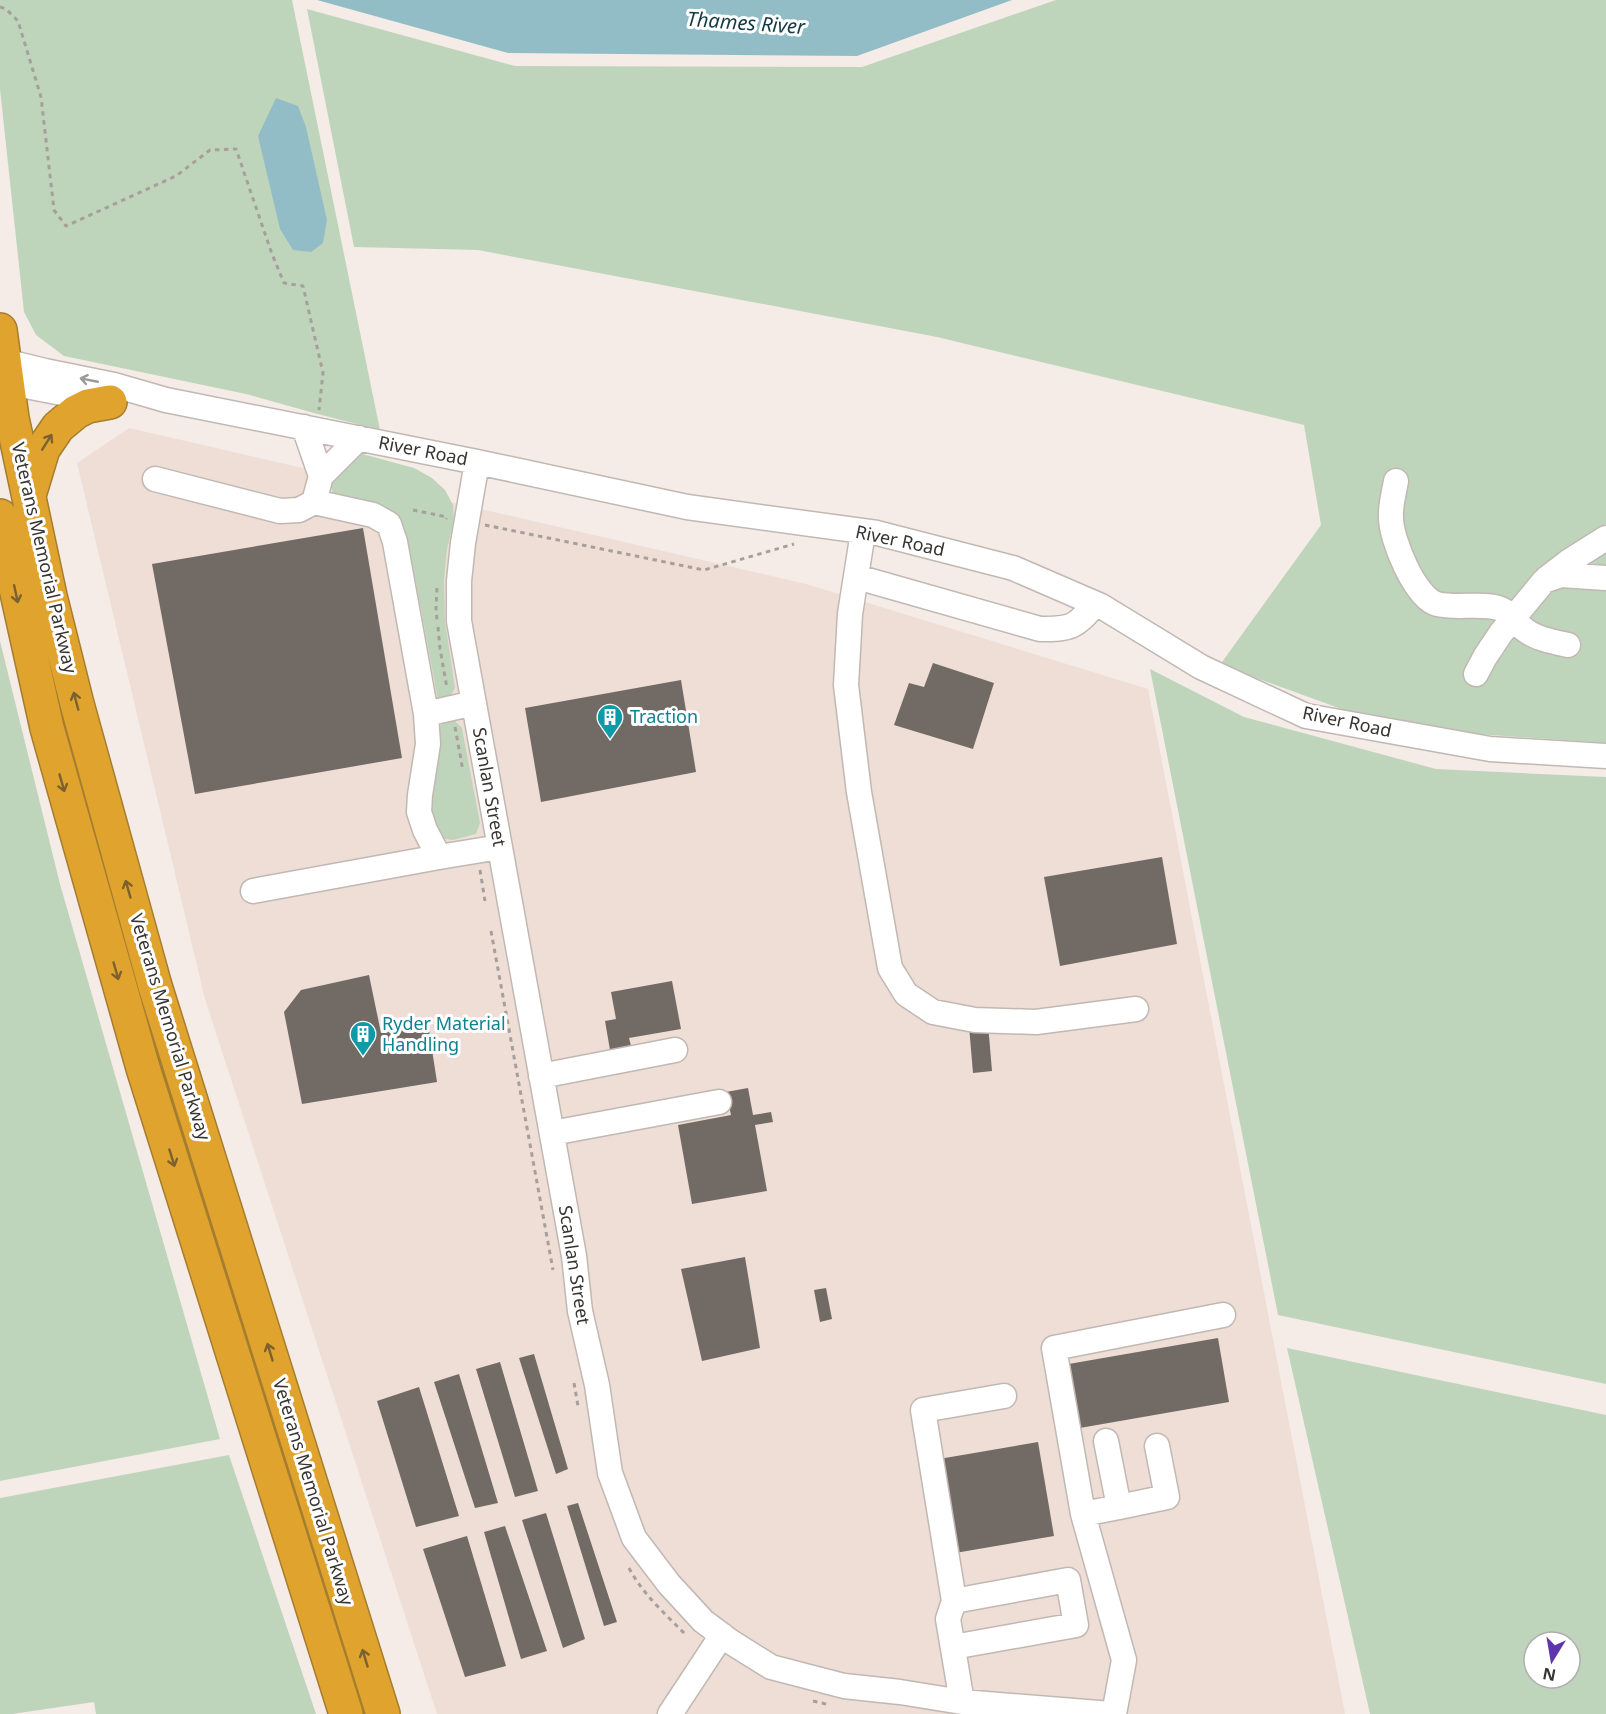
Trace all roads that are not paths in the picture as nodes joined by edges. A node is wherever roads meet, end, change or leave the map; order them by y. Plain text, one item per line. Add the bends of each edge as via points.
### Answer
1 (2, 363) edge
2 (166, 400) junction
3 (110, 402) junction
4 (310, 428) junction
5 (359, 438) junction
6 (477, 462) junction
7 (321, 476) junction
8 (155, 480) dead end
9 (1396, 481) dead end
10 (29, 497) junction
11 (314, 502) junction
12 (0, 516) edge
13 (863, 532) junction
14 (1606, 538) edge
15 (857, 577) junction
16 (1606, 578) edge
17 (1544, 581) junction
18 (1095, 604) junction
19 (1513, 618) junction
20 (1568, 645) dead end
21 (1476, 674) dead end
22 (474, 703) junction
23 (426, 714) junction
24 (1606, 756) edge
25 (500, 848) junction
26 (439, 857) junction
27 (253, 891) dead end
28 (1136, 1008) dead end
29 (675, 1050) dead end
30 (541, 1076) junction
31 (719, 1102) dead end
32 (552, 1133) junction
33 (1223, 1315) dead end
34 (1004, 1396) dead end
35 (1106, 1441) dead end
36 (1156, 1446) dead end
37 (1119, 1507) junction
38 (1083, 1514) junction
39 (954, 1601) junction
40 (722, 1635) junction
41 (953, 1647) junction
42 (962, 1702) junction
43 (1066, 1712) edge
44 (346, 1714) edge
45 (383, 1714) edge
46 (670, 1714) edge
47 (1112, 1714) edge

2 -> 1 street, River Road via 114,384
1 - 3 street, River Road via 67,395
1 - 10 highway, Veterans Memorial Parkway
2 - 3 street, River Road
2 - 4 street, River Road
10 -> 3 highway via 43,449 58,427 82,409
4 - 5 street, River Road
4 - 7 street
5 - 6 street, River Road
5 - 7 street
6 - 13 street, River Road via 687,507
6 - 22 street, Scanlan Street via 459,582 459,621
7 - 11 street
8 - 11 street via 280,511 299,510
9 - 19 street via 1390,519 1395,539 1400,556 1427,598 1447,606 1500,608
45 -> 10 highway, Veterans Memorial Parkway via 155,986 77,704
11 - 23 street via 373,515 389,524
12 -> 44 highway, Veterans Memorial Parkway via 47,728 140,1056
13 - 15 street
13 - 18 street, River Road via 1013,568
14 - 17 street
15 - 18 street via 1040,629 1064,629 1080,621
15 - 28 street via 850,614 846,686 859,792 890,968 906,994 933,1012 975,1020 1036,1022
16 - 17 street via 1561,575
17 - 19 street
18 - 24 street, River Road via 1201,667 1306,716 1490,749
19 - 20 street via 1526,631
19 - 21 street
22 - 23 street
22 - 25 street, Scanlan Street
23 - 26 street via 428,744 419,812
25 - 26 street
25 - 30 street, Scanlan Street
26 - 27 street
29 - 30 street
30 - 32 street, Scanlan Street
31 - 32 street
32 - 40 street, Scanlan Street via 610,1473 634,1538 669,1584 703,1621
33 - 38 street via 1054,1348
34 - 39 street via 923,1410
35 - 37 street
36 - 37 street via 1167,1497
37 - 38 street
38 - 47 street via 1124,1660
39 - 41 street via 948,1619
39 - 41 street via 1068,1580 1076,1625
40 - 42 street, Scanlan Street via 771,1667 844,1686
40 - 46 street
41 - 42 street
42 - 43 street, Scanlan Street
43 - 47 street, Scanlan Street

